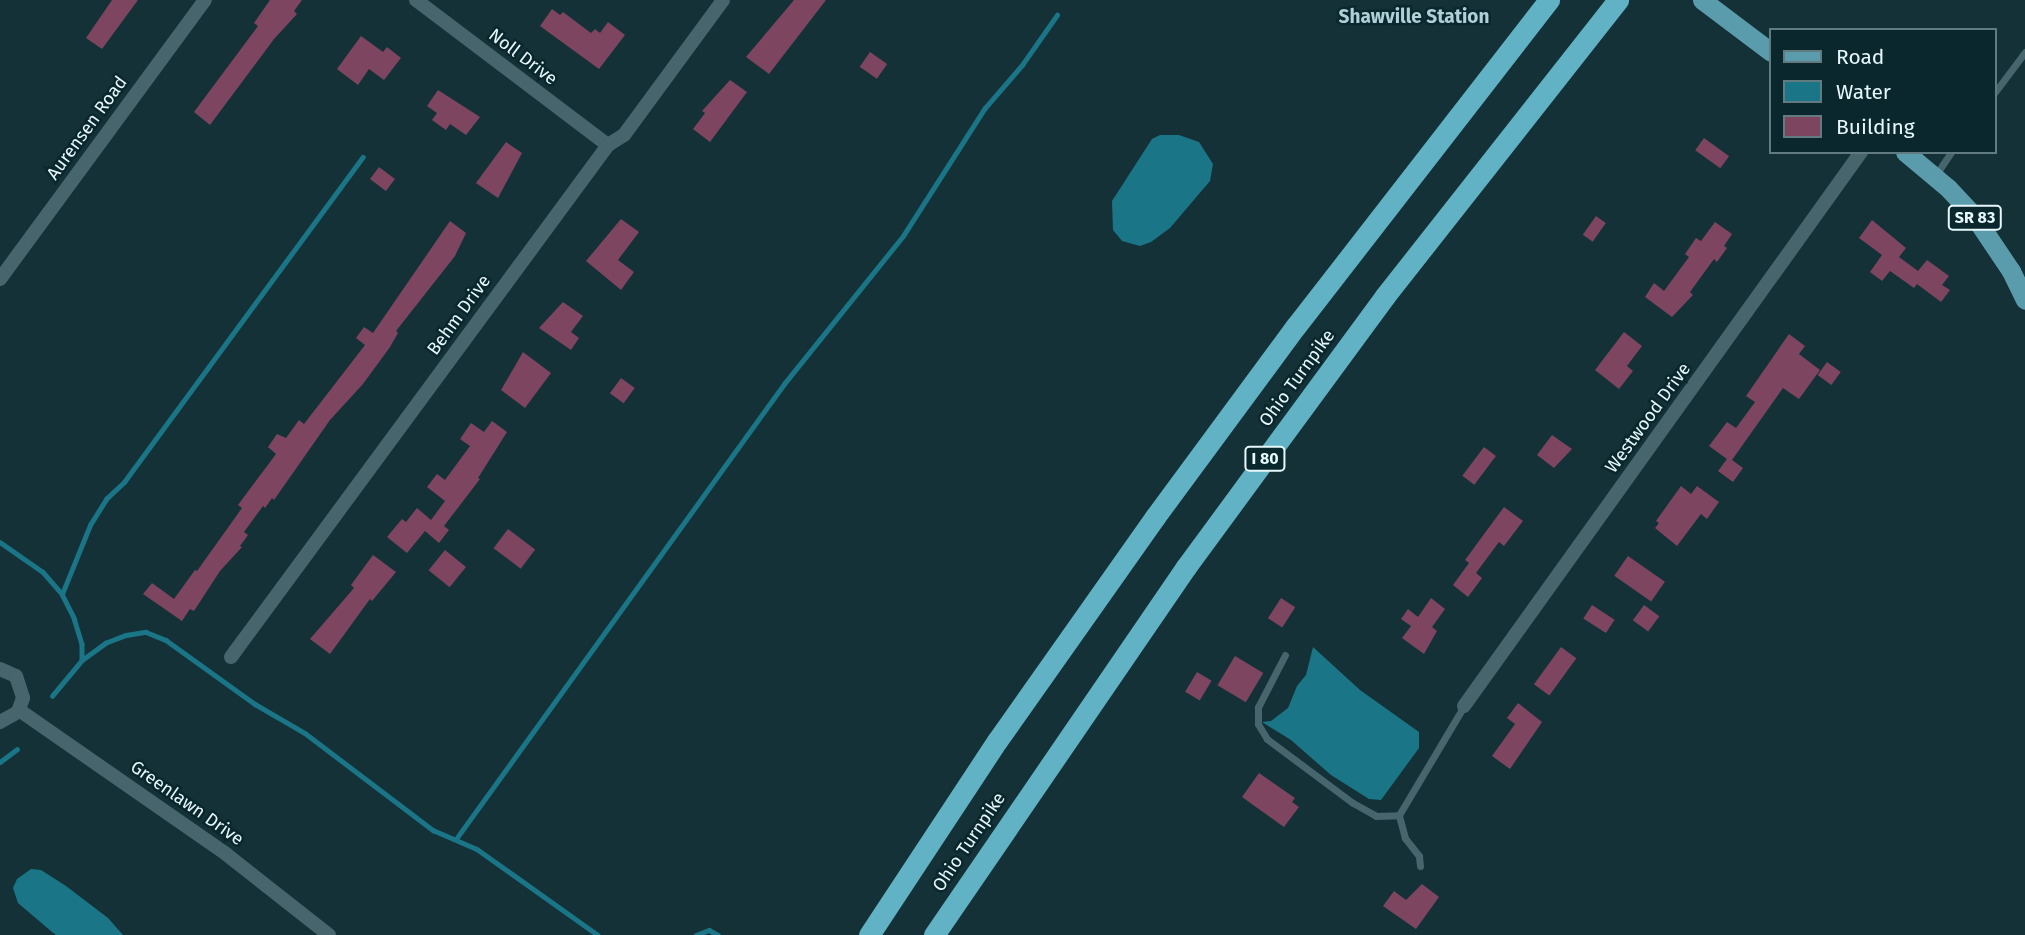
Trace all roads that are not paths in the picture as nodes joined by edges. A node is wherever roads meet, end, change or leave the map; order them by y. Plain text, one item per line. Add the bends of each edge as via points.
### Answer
1 (205, 0) edge
2 (416, 0) edge
3 (723, 0) edge
4 (1549, 0) edge
5 (1618, 0) edge
6 (1702, 0) edge
7 (1770, 51) edge
8 (2025, 52) edge
9 (1997, 89) edge
10 (608, 145) junction
11 (1860, 154) edge
12 (1907, 154) edge
13 (1950, 154) edge
14 (1935, 177) junction
15 (0, 279) edge
16 (2025, 300) edge
17 (1285, 655) dead end
18 (231, 657) dead end
19 (0, 669) edge
20 (1464, 706) joint
21 (19, 710) junction
22 (0, 722) edge
23 (1399, 815) junction
24 (1420, 866) dead end
25 (329, 935) edge
26 (869, 935) edge
27 (934, 935) edge

1 - 15 street, Aurensen Road
2 - 10 street, Noll Drive
3 - 10 street, Behm Drive via 624,135
4 - 26 highway, Ohio Turnpike via 1296,326 1155,517 997,741
5 - 27 highway, Ohio Turnpike / I 80 via 1385,296 1185,567
6 - 7 main road
8 - 9 lane
10 - 18 street, Behm Drive
11 - 20 street, Westwood Drive
12 - 14 main road, SR 83
13 - 14 lane
14 - 16 main road, SR 83 via 1988,235
17 - 23 lane via 1258,707 1258,724 1267,738 1353,803 1376,816
19 - 21 street via 20,683 23,698
20 - 23 lane
21 - 22 street
21 - 25 street, Greenlawn Drive via 226,854
23 - 24 lane

